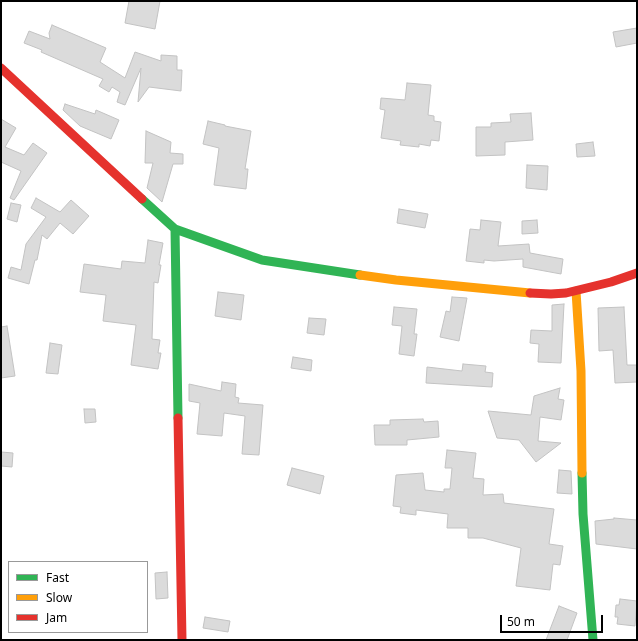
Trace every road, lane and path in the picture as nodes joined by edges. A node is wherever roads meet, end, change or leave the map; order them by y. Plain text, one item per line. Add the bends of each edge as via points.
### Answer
1 (1, 68) edge
2 (175, 229) junction
3 (637, 273) edge
4 (576, 291) junction
5 (182, 640) edge
6 (593, 640) edge

1 - 2 street
2 - 4 street via 262,260 396,280 503,291 550,294
2 - 5 street
3 - 4 street
4 - 6 street via 581,371 583,514

